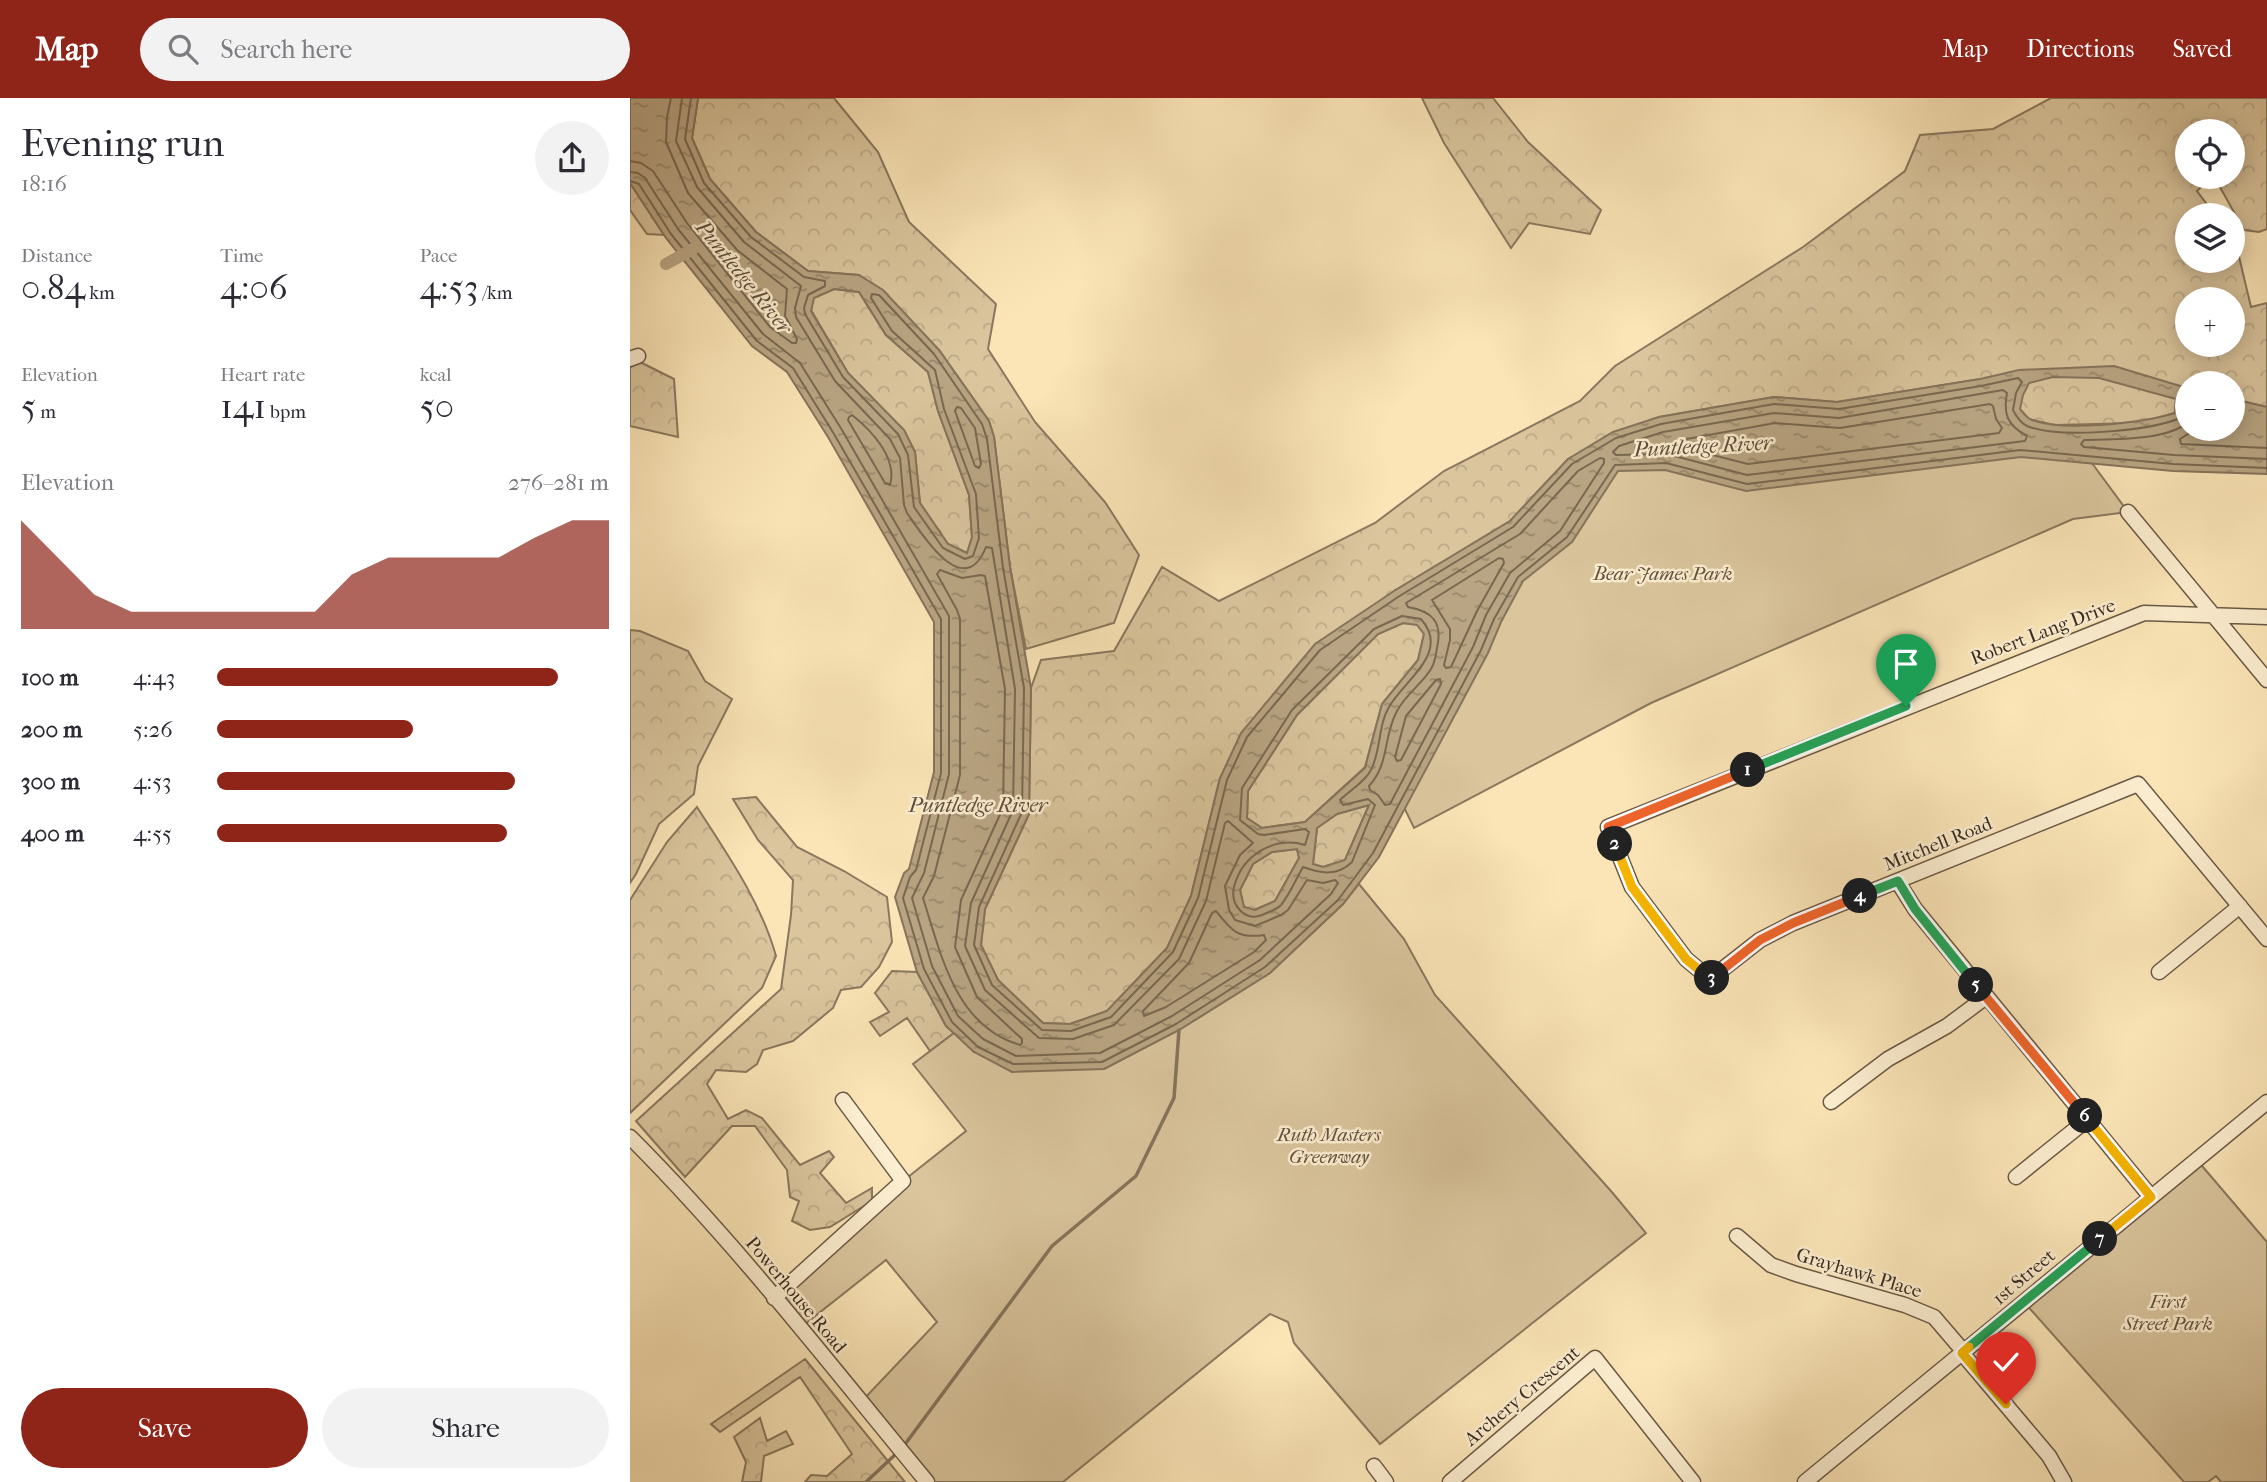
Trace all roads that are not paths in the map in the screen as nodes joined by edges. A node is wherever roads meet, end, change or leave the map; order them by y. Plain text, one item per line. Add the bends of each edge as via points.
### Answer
1 (2128, 512) dead end
2 (2214, 617) junction
3 (2267, 617) edge
4 (2267, 680) edge
5 (1608, 827) joint
6 (1898, 881) junction
7 (2240, 906) junction
8 (2267, 939) edge
9 (2159, 972) dead end
10 (1986, 997) junction
11 (842, 1100) dead end
12 (2267, 1101) edge
13 (1831, 1102) dead end
14 (2088, 1119) junction
15 (630, 1137) edge
16 (2016, 1177) dead end
17 (2151, 1197) junction
18 (1737, 1236) dead end
19 (774, 1297) junction
20 (1963, 1352) junction
21 (1374, 1466) dead end
22 (1814, 1479) edge
23 (927, 1482) edge
24 (1387, 1482) edge
25 (1450, 1482) edge
26 (1693, 1482) edge
27 (2064, 1482) edge

1 - 2 street
2 - 3 street, Robert Lang Drive
2 - 4 street
2 - 5 street, Robert Lang Drive via 2144,612
5 - 6 street, Mitchell Road via 1632,887 1686,959 1710,979 1760,940
6 - 7 street, Mitchell Road via 2138,784
6 - 10 street
7 - 8 street, Mitchell Road
7 - 9 street
10 - 13 street via 1947,1026 1888,1059
10 - 14 street
11 - 19 street via 903,1181
12 - 17 street, 1st Street
14 - 16 street
14 - 17 street
15 - 19 street, Powerhouse Road via 669,1175
17 - 20 street, 1st Street
18 - 20 street, Grayhawk Place via 1771,1265 1934,1317
19 - 23 street, Powerhouse Road
20 - 22 street, 1st Street
20 - 27 street, Grayhawk Place via 2049,1455
21 - 24 street
25 - 26 street, Archery Crescent via 1595,1358

